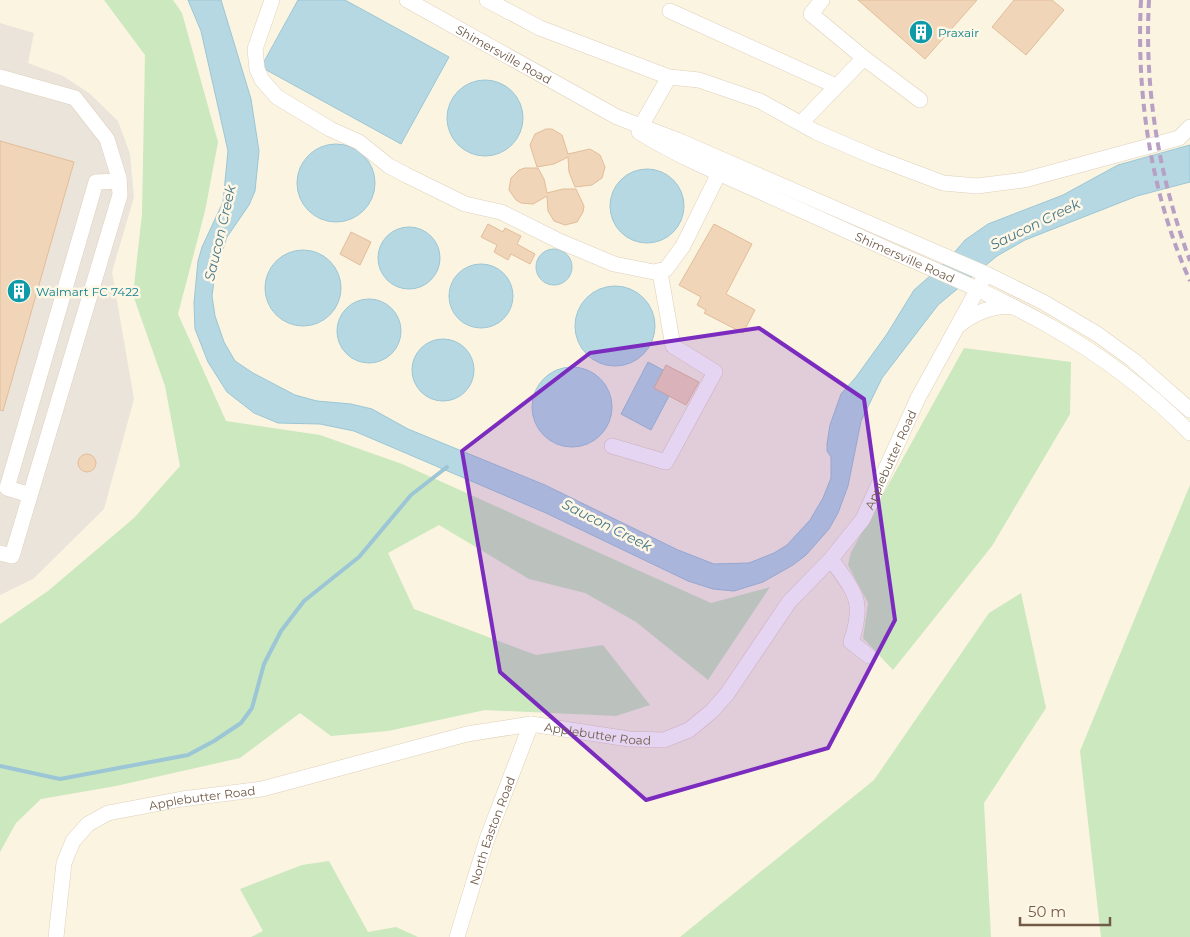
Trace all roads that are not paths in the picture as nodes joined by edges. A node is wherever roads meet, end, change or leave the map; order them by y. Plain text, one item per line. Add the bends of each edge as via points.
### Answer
1 (272, 0) edge
2 (407, 0) edge
3 (487, 0) edge
4 (822, 0) edge
5 (670, 10) dead end
6 (864, 58) junction
7 (0, 78) edge
8 (669, 78) junction
9 (836, 86) junction
10 (920, 100) dead end
11 (602, 109) junction
12 (801, 123) junction
13 (641, 126) junction
14 (1190, 127) edge
15 (719, 173) junction
16 (119, 182) junction
17 (660, 272) junction
18 (986, 274) junction
19 (984, 291) junction
20 (1016, 307) junction
21 (955, 330) junction
22 (1190, 410) edge
23 (1190, 433) edge
24 (612, 446) dead end
25 (30, 495) junction
26 (0, 553) edge
27 (831, 560) junction
28 (869, 656) dead end
29 (531, 724) junction
30 (56, 937) edge
31 (457, 937) edge

1 - 17 street via 255,49 262,80 277,97 330,129 359,142 389,166 465,204 500,212 559,242 614,264
2 - 11 street, Shimersville Road
3 - 8 street via 540,28
4 - 6 street via 811,14
5 - 9 street
6 - 9 street
6 - 10 street
7 - 16 street via 75,98 107,139
8 - 12 street via 699,80 760,101
8 - 13 street
9 - 12 street
11 - 13 street, Shimersville Road
11 - 15 street, Shimersville Road via 663,146
12 - 14 street via 874,157 943,183 977,186 1024,180 1179,138
13 - 18 street, Shimersville Road
15 - 17 street via 683,246
15 - 19 street, Shimersville Road
16 - 25 street via 120,194
16 - 25 street via 96,182 7,488
17 - 24 street via 673,346 715,372 666,462
18 - 19 street, Applebutter Road
18 - 22 street, Shimersville Road via 1097,334 1148,372
19 - 20 street, Shimersville Road
19 - 21 street, Applebutter Road via 968,308
20 - 21 street via 983,311
20 - 23 street, Shimersville Road via 1057,328 1111,365 1157,401
21 - 27 street, Applebutter Road via 918,398 863,519
25 - 26 street via 12,556
27 - 28 street via 855,593 859,620 851,642
27 - 29 street, Applebutter Road via 789,602 712,711 689,730 664,740 629,739
29 - 30 street, Applebutter Road via 467,734 262,789 108,812 88,824 73,840 64,864
29 - 31 street, North Easton Road via 487,839

